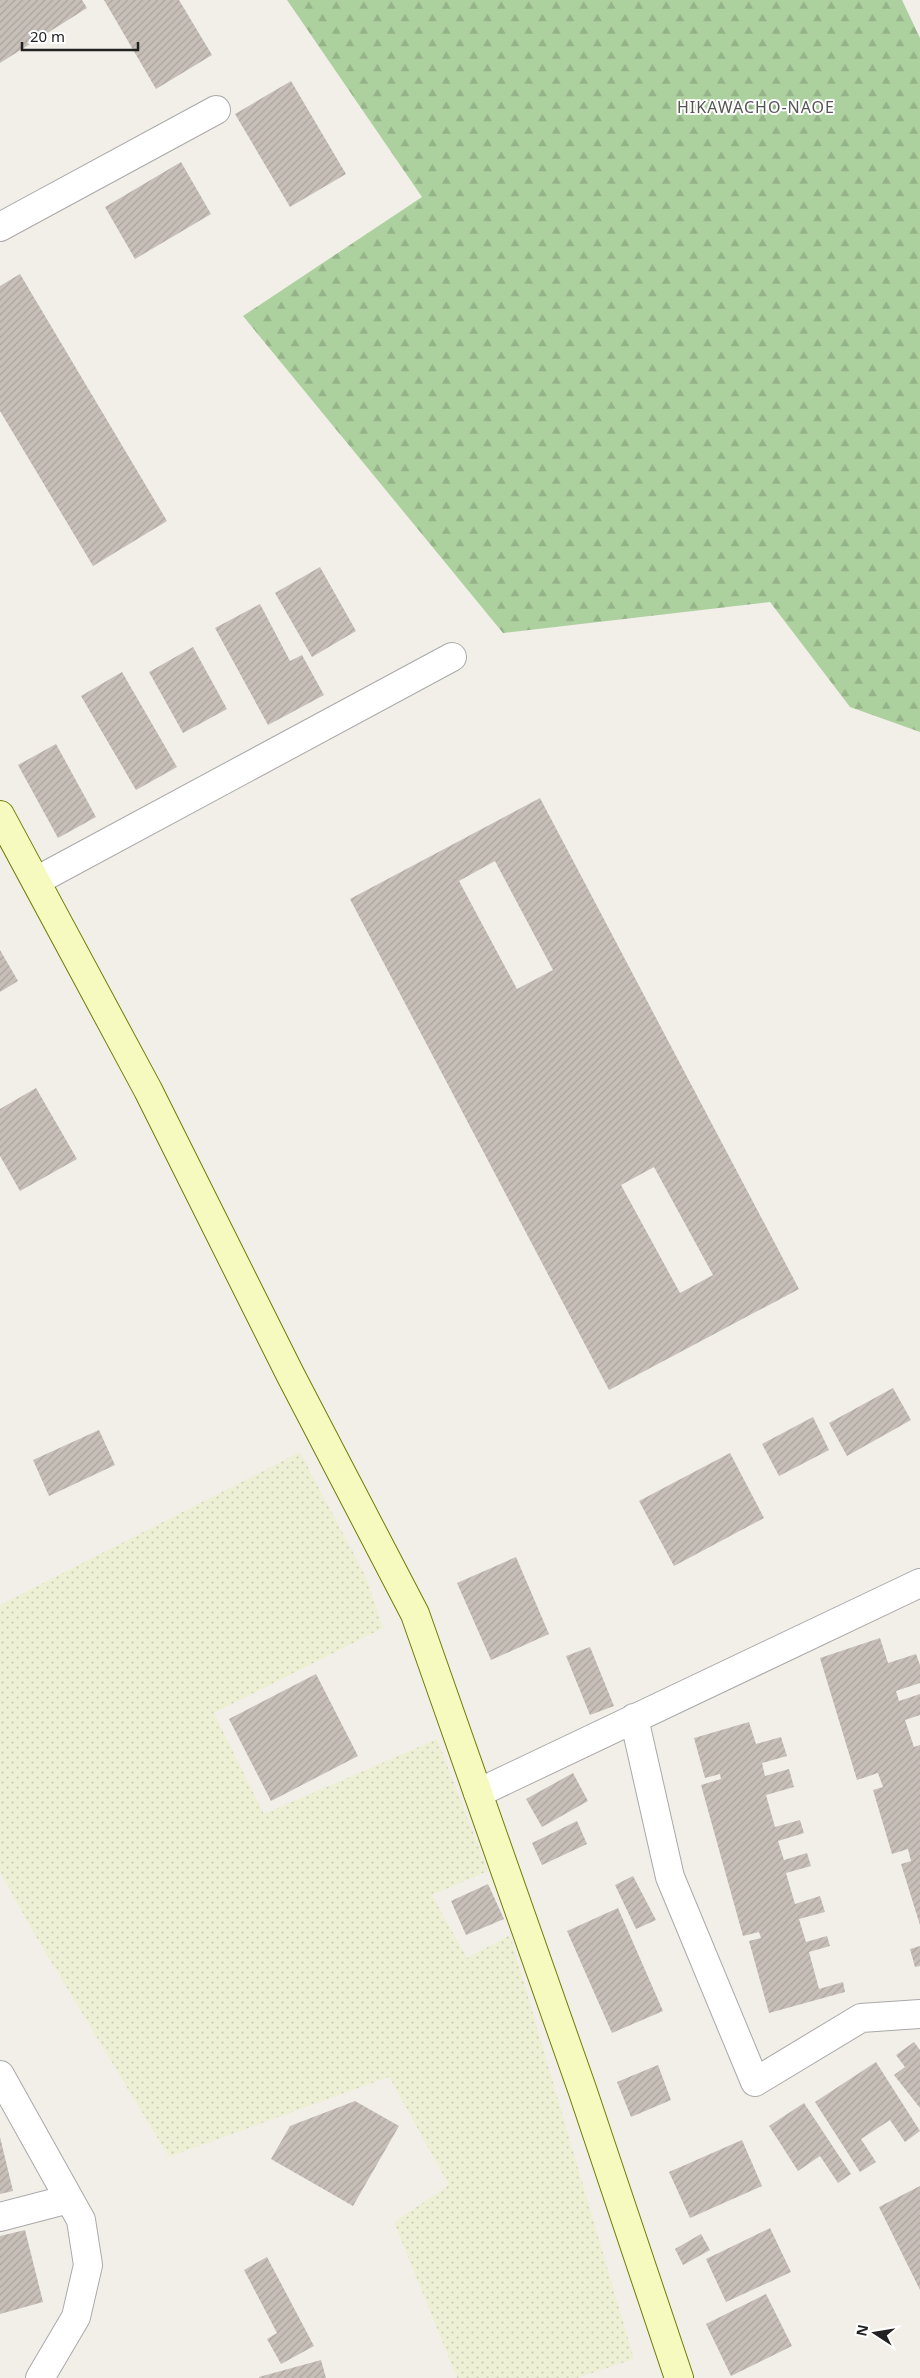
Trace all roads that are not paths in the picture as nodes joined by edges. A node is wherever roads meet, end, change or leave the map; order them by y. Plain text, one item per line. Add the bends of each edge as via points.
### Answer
1 (216, 110) dead end
2 (0, 227) edge
3 (452, 657) dead end
4 (0, 815) edge
5 (36, 881) junction
6 (920, 1583) edge
7 (634, 1718) junction
8 (478, 1793) junction
9 (920, 2014) edge
10 (0, 2075) edge
11 (69, 2199) junction
12 (0, 2217) edge
13 (40, 2378) edge
14 (679, 2378) edge

1 - 2 street
3 - 5 street
4 - 5 street
5 - 8 street via 148,1090 414,1614
6 - 7 street
7 - 8 street
7 - 9 street via 670,1877 754,2082 861,2018
8 - 14 street
10 - 11 street
11 - 12 street
11 - 13 street via 81,2220 88,2265 76,2318

